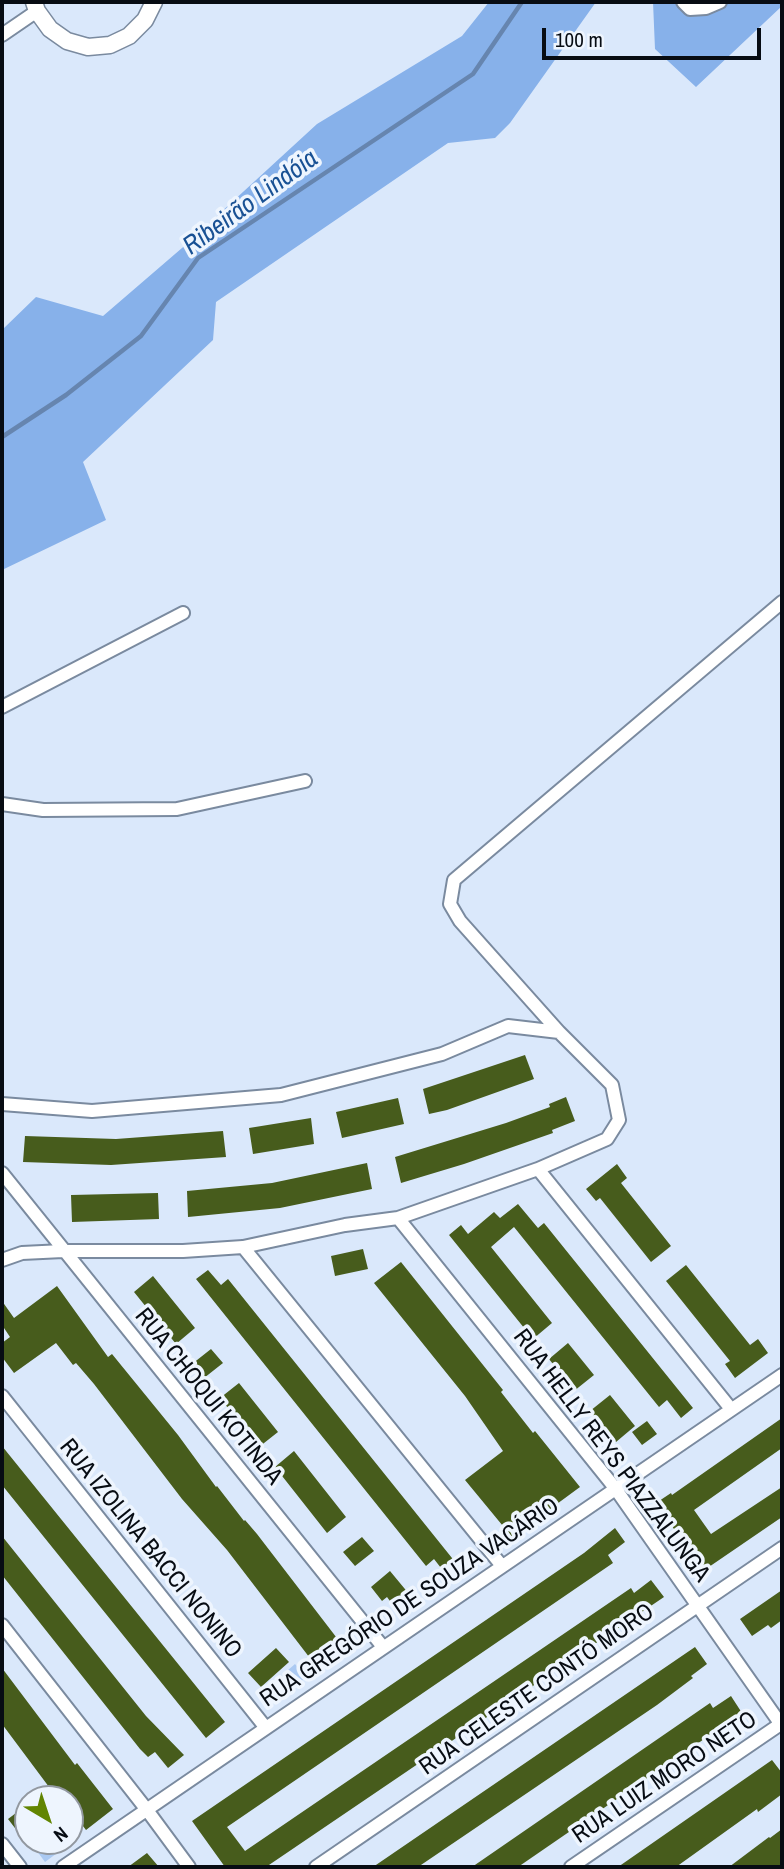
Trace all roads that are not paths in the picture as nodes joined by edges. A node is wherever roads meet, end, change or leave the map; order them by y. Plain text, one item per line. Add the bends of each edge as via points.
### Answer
1 (154, 2) edge
2 (683, 2) edge
3 (720, 2) edge
4 (36, 7) edge
5 (2, 35) edge
6 (782, 601) edge
7 (183, 613) dead end
8 (2, 707) edge
9 (305, 781) dead end
10 (2, 804) edge
11 (559, 1032) junction
12 (2, 1104) edge
13 (538, 1169) junction
14 (2, 1172) edge
15 (398, 1218) junction
16 (243, 1247) junction
17 (62, 1251) junction
18 (2, 1260) edge
19 (782, 1375) edge
20 (2, 1396) edge
21 (731, 1409) junction
22 (615, 1488) junction
23 (782, 1548) edge
24 (502, 1566) junction
25 (698, 1605) junction
26 (2, 1625) edge
27 (383, 1647) junction
28 (782, 1724) edge
29 (266, 1728) junction
30 (148, 1810) junction
31 (2, 1844) edge
32 (20, 1867) edge
33 (63, 1867) edge
34 (189, 1867) edge
35 (316, 1867) edge
36 (571, 1867) edge

1 - 4 street via 130,36 110,45 88,47 67,41 50,29
2 - 3 street via 690,9
4 - 5 street
6 - 11 street via 454,880 450,904 460,921
7 - 8 street
9 - 10 street via 177,809 43,810
11 - 12 street via 508,1026 442,1054 281,1095 92,1111
11 - 13 street via 612,1085 619,1120 607,1139
13 - 15 street
13 - 21 street
14 - 17 street, RUA CHOQUI KOTINDA
15 - 16 street
15 - 22 street, RUA HELLY REYS PIAZZALUNGA
16 - 17 street
16 - 24 street
17 - 18 street via 22,1253
17 - 27 street, RUA CHOQUI KOTINDA
19 - 21 street, RUA GREGÓRIO DE SOUZA VACÁRIO
20 - 29 street, RUA IZOLINA BACCI NONINO
21 - 22 street, RUA GREGÓRIO DE SOUZA VACÁRIO
22 - 24 street, RUA GREGÓRIO DE SOUZA VACÁRIO
22 - 25 street, RUA HELLY REYS PIAZZALUNGA
23 - 25 street, RUA CELESTE CONTÓ MORO
24 - 27 street, RUA GREGÓRIO DE SOUZA VACÁRIO
25 - 28 street, RUA HELLY REYS PIAZZALUNGA
25 - 35 street, RUA CELESTE CONTÓ MORO
26 - 30 street
27 - 29 street, RUA GREGÓRIO DE SOUZA VACÁRIO
28 - 36 street, RUA LUIZ MORO NETO
29 - 30 street, RUA GREGÓRIO DE SOUZA VACÁRIO
30 - 33 street, RUA GREGÓRIO DE SOUZA VACÁRIO
30 - 34 street
31 - 32 street

